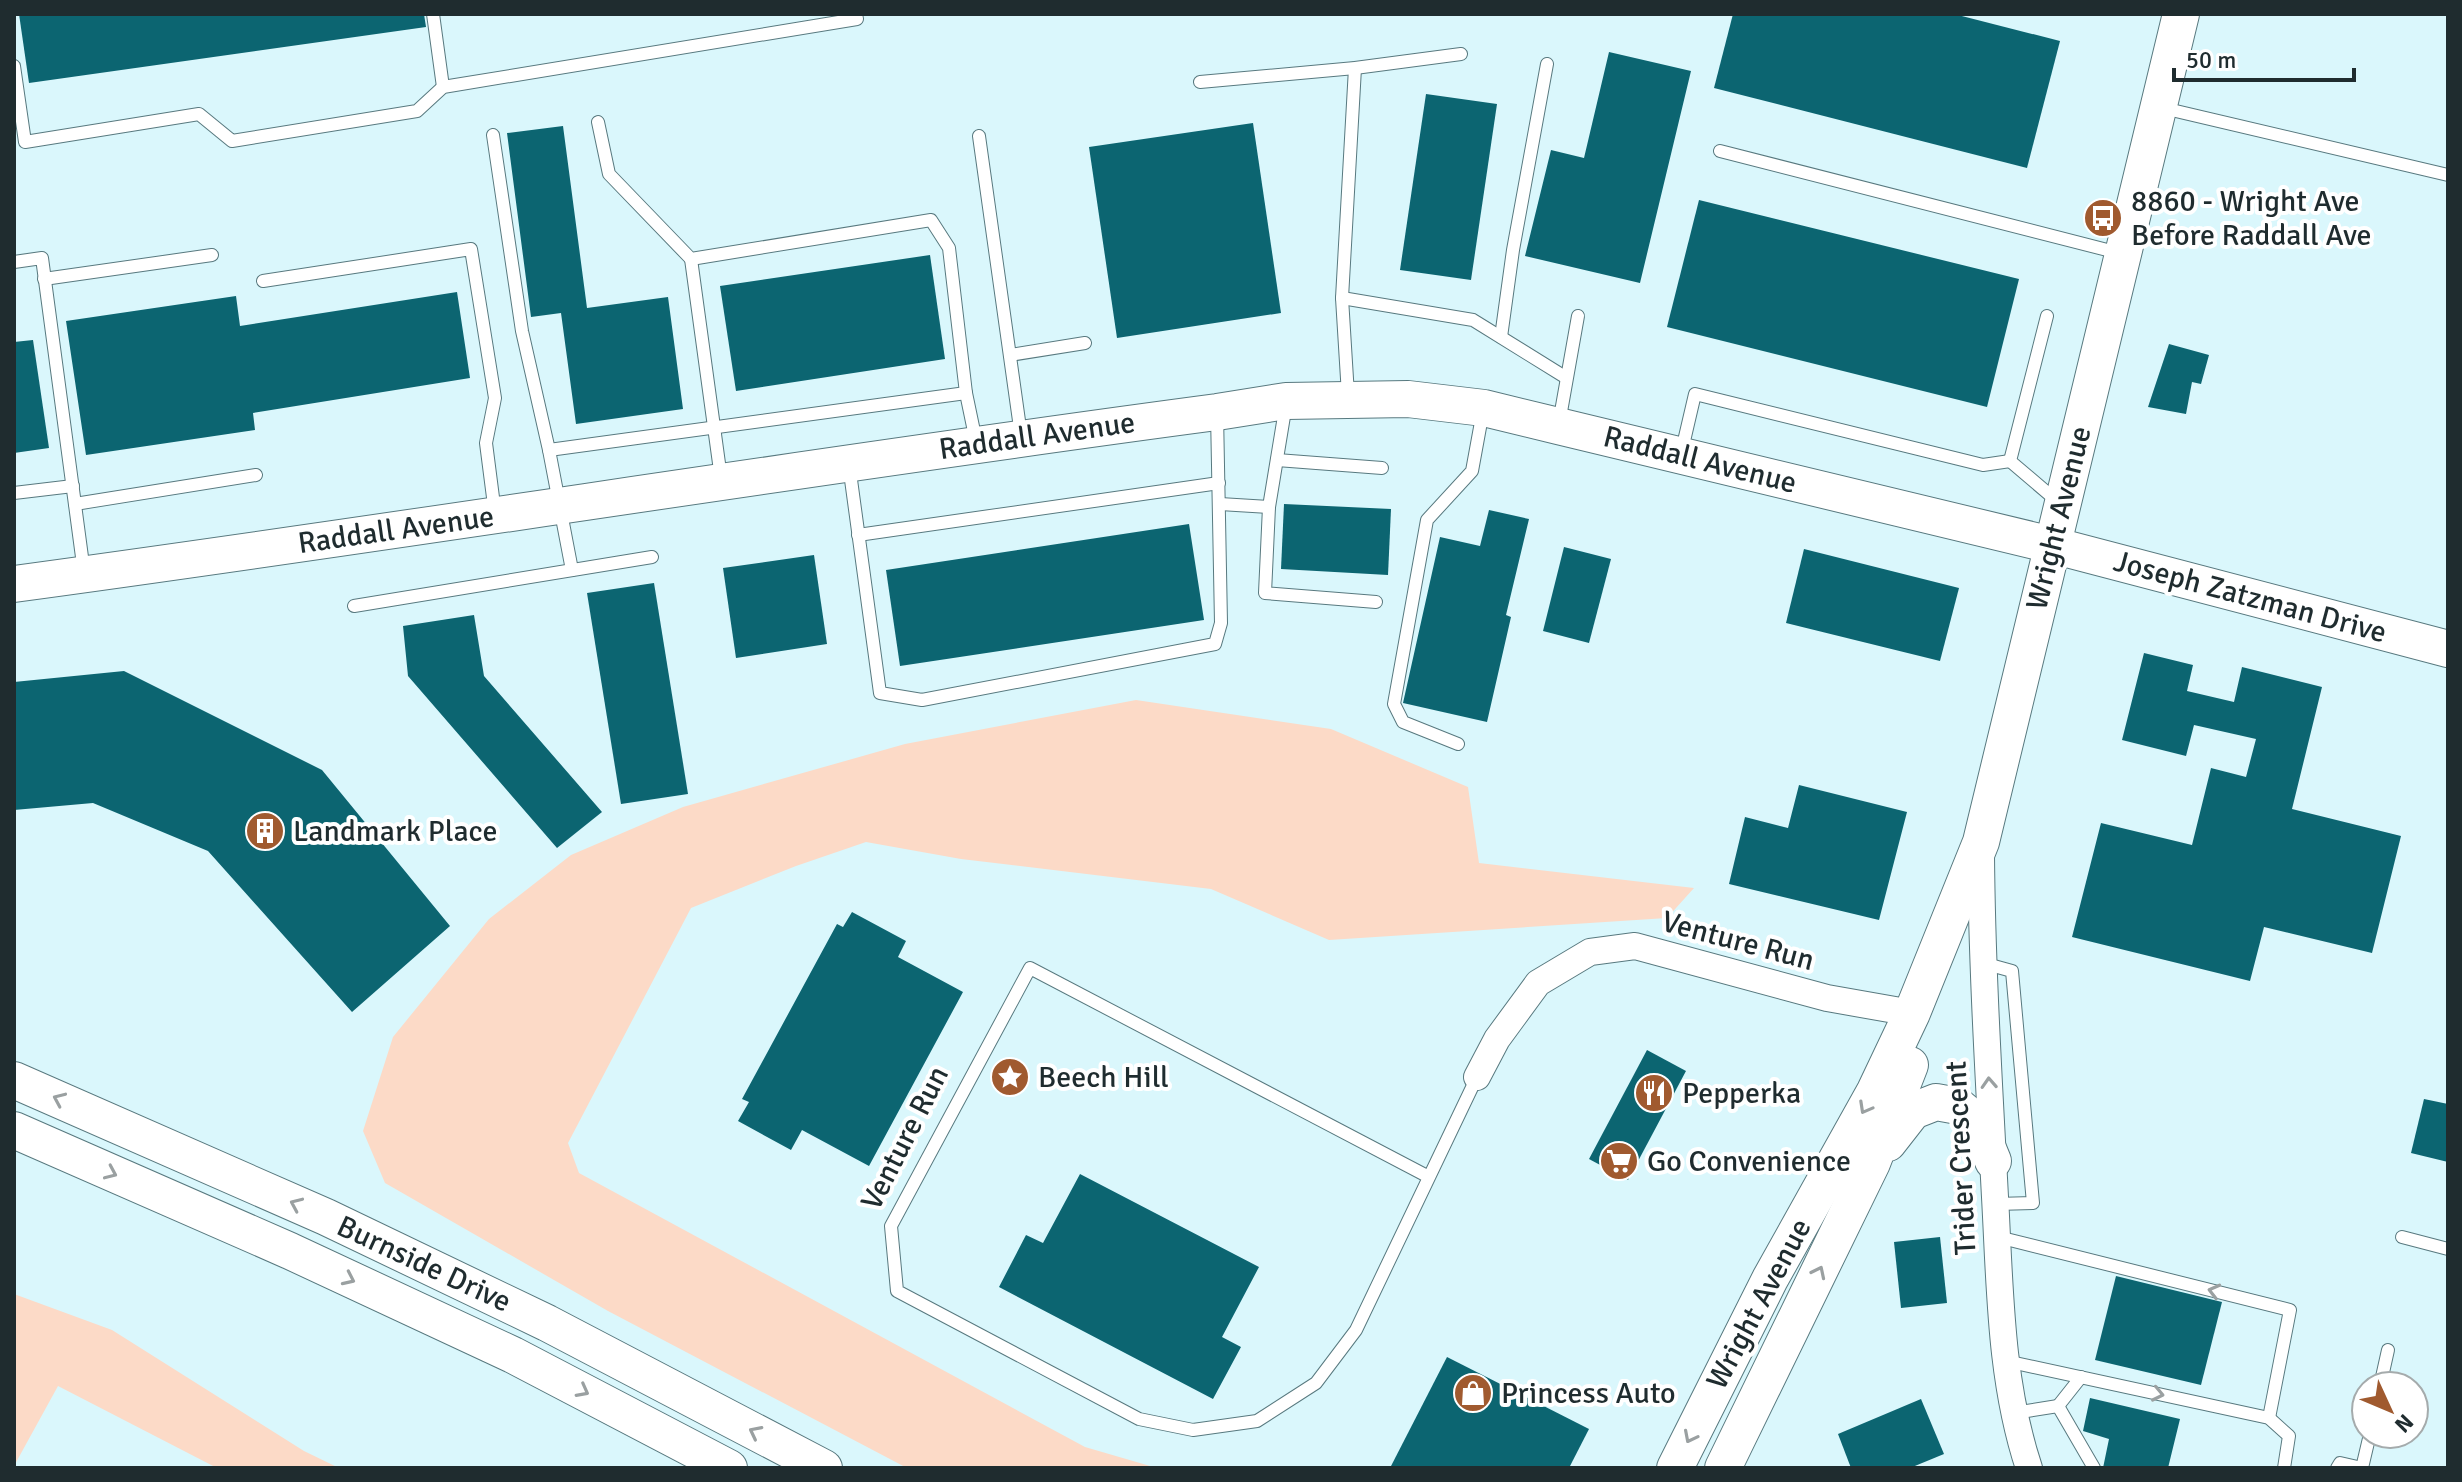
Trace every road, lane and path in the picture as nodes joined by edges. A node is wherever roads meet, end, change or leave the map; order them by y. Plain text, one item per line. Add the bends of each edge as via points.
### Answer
1 (433, 14) edge
2 (856, 14) edge
3 (2179, 14) edge
4 (1461, 54) dead end
5 (1547, 64) dead end
6 (14, 66) edge
7 (1355, 68) junction
8 (1200, 82) dead end
9 (443, 87) junction
10 (2158, 107) junction
11 (598, 122) dead end
12 (493, 135) dead end
13 (979, 136) dead end
14 (1720, 151) dead end
15 (2448, 175) edge
16 (2122, 253) junction
17 (212, 255) dead end
18 (691, 259) junction
19 (14, 262) edge
20 (44, 279) junction
21 (263, 281) dead end
22 (1342, 298) junction
23 (1578, 316) dead end
24 (2047, 316) dead end
25 (1501, 337) junction
26 (1085, 343) dead end
27 (1010, 355) junction
28 (1565, 377) junction
29 (966, 393) junction
30 (1348, 398) junction
31 (1286, 401) junction
32 (1484, 408) junction
33 (1217, 412) junction
34 (1558, 426) junction
35 (714, 428) junction
36 (1021, 438) junction
37 (977, 444) junction
38 (549, 450) junction
39 (1680, 455) junction
40 (1277, 460) junction
41 (2010, 461) junction
42 (848, 462) junction
43 (1382, 468) dead end
44 (256, 475) dead end
45 (721, 481) junction
46 (1219, 483) junction
47 (73, 486) junction
48 (14, 493) edge
49 (75, 504) junction
50 (1220, 504) junction
51 (561, 505) junction
52 (2062, 506) junction
53 (1269, 507) junction
54 (496, 516) junction
55 (858, 535) junction
56 (2052, 545) junction
57 (652, 557) dead end
58 (572, 570) junction
59 (85, 575) junction
60 (14, 584) edge
61 (1376, 602) dead end
62 (354, 606) dead end
63 (2448, 649) edge
64 (1458, 744) dead end
65 (1981, 842) junction
66 (1983, 963) junction
67 (1912, 1013) junction
68 (1477, 1077) joint
69 (14, 1080) edge
70 (14, 1130) edge
71 (1993, 1161) junction
72 (1872, 1163) junction
73 (1429, 1177) junction
74 (1996, 1204) junction
75 (1998, 1237) junction
76 (2402, 1237) dead end
77 (2448, 1249) edge
78 (1770, 1279) junction
79 (1786, 1340) junction
80 (2388, 1350) dead end
81 (2005, 1361) junction
82 (2384, 1370) edge
83 (2081, 1377) junction
84 (2058, 1406) junction
85 (2014, 1413) junction
86 (2269, 1418) junction
87 (729, 1468) edge
88 (824, 1468) edge
89 (1675, 1468) edge
90 (1723, 1468) edge
91 (2029, 1468) edge
92 (2094, 1468) edge
93 (2284, 1468) edge
94 (2337, 1468) edge
95 (2362, 1468) edge

1 - 9 lane
2 - 9 lane via 857,19
3 - 10 main road, Wright Avenue
4 - 7 lane
5 - 25 lane
6 - 9 lane via 25,142 199,114 232,141 417,111
7 - 8 lane
7 - 22 lane
10 - 15 lane
10 - 16 main road, Wright Avenue
11 - 18 lane via 609,174
12 - 38 lane via 522,331
13 - 27 lane
14 - 16 lane
16 - 52 main road, Wright Avenue
17 - 20 lane
18 - 29 lane via 931,220 949,248
18 - 35 lane
19 - 20 lane via 42,258
20 - 47 lane
21 - 54 lane via 471,249 495,398 486,443
22 - 25 lane via 1473,320
22 - 30 lane
23 - 28 lane
24 - 41 lane
25 - 28 lane
26 - 27 lane
27 - 36 lane
28 - 34 lane
29 - 35 lane
29 - 37 lane
30 - 31 main road, Raddall Avenue
30 - 32 main road, Raddall Avenue
31 - 33 main road, Raddall Avenue
31 - 40 lane
32 - 34 main road, Raddall Avenue
32 - 64 lane via 1472,471 1427,520 1394,704 1403,722
33 - 36 main road, Raddall Avenue
33 - 46 lane
34 - 39 main road, Raddall Avenue
35 - 38 lane
35 - 45 lane
36 - 37 main road, Raddall Avenue
37 - 42 main road, Raddall Avenue
38 - 51 lane
39 - 41 lane via 1695,394 1983,465
39 - 56 main road, Raddall Avenue
40 - 43 lane
40 - 53 lane
41 - 52 lane
42 - 45 main road, Raddall Avenue
42 - 55 lane
44 - 49 lane
45 - 51 main road, Raddall Avenue
46 - 50 lane
46 - 55 lane
47 - 48 lane
47 - 49 lane
49 - 59 lane
50 - 53 lane
50 - 55 lane via 1221,623 1215,644 922,700 880,693
51 - 54 main road, Raddall Avenue
51 - 58 lane
52 - 56 main road, Wright Avenue
53 - 61 lane via 1265,593
54 - 59 main road, Raddall Avenue
56 - 63 main road, Joseph Zatzman Drive
56 - 65 main road, Wright Avenue
57 - 58 lane
58 - 62 lane
59 - 60 main road, Raddall Avenue
65 - 66 street, Trider Crescent
65 - 67 main road, Wright Avenue
71 -> 66 street, Trider Crescent
66 - 74 lane via 2012,971 2033,1203
67 - 68 street, Venture Run via 1827,998 1635,946 1590,952 1538,983
67 - 72 main road, Wright Avenue via 1917,1047
67 -> 78 main road, Wright Avenue via 1875,1091
68 - 73 lane, Venture Run
88 -> 69 main road, Burnside Drive via 547,1323 326,1217
70 -> 87 main road, Burnside Drive via 513,1355
71 - 72 main road via 1977,1122 1958,1106 1936,1102 1913,1111
71 - 74 street, Trider Crescent
79 -> 72 main road, Wright Avenue
73 - 73 lane, Venture Run via 1030,968 891,1226 897,1291 1139,1419 1193,1430 1257,1421 1316,1383 1356,1330
74 - 75 street, Trider Crescent
75 - 81 street, Trider Crescent
86 -> 75 lane via 2290,1310
76 - 77 lane
78 - 79 main road via 1784,1299
78 -> 89 main road, Wright Avenue
79 - 90 main road, Wright Avenue
80 - 82 lane
81 - 83 lane
81 - 85 street, Trider Crescent
83 - 84 lane
83 -> 86 lane
84 - 85 lane
84 - 92 lane
85 - 91 street, Trider Crescent
86 - 93 lane via 2289,1436
94 - 95 lane via 2340,1463

